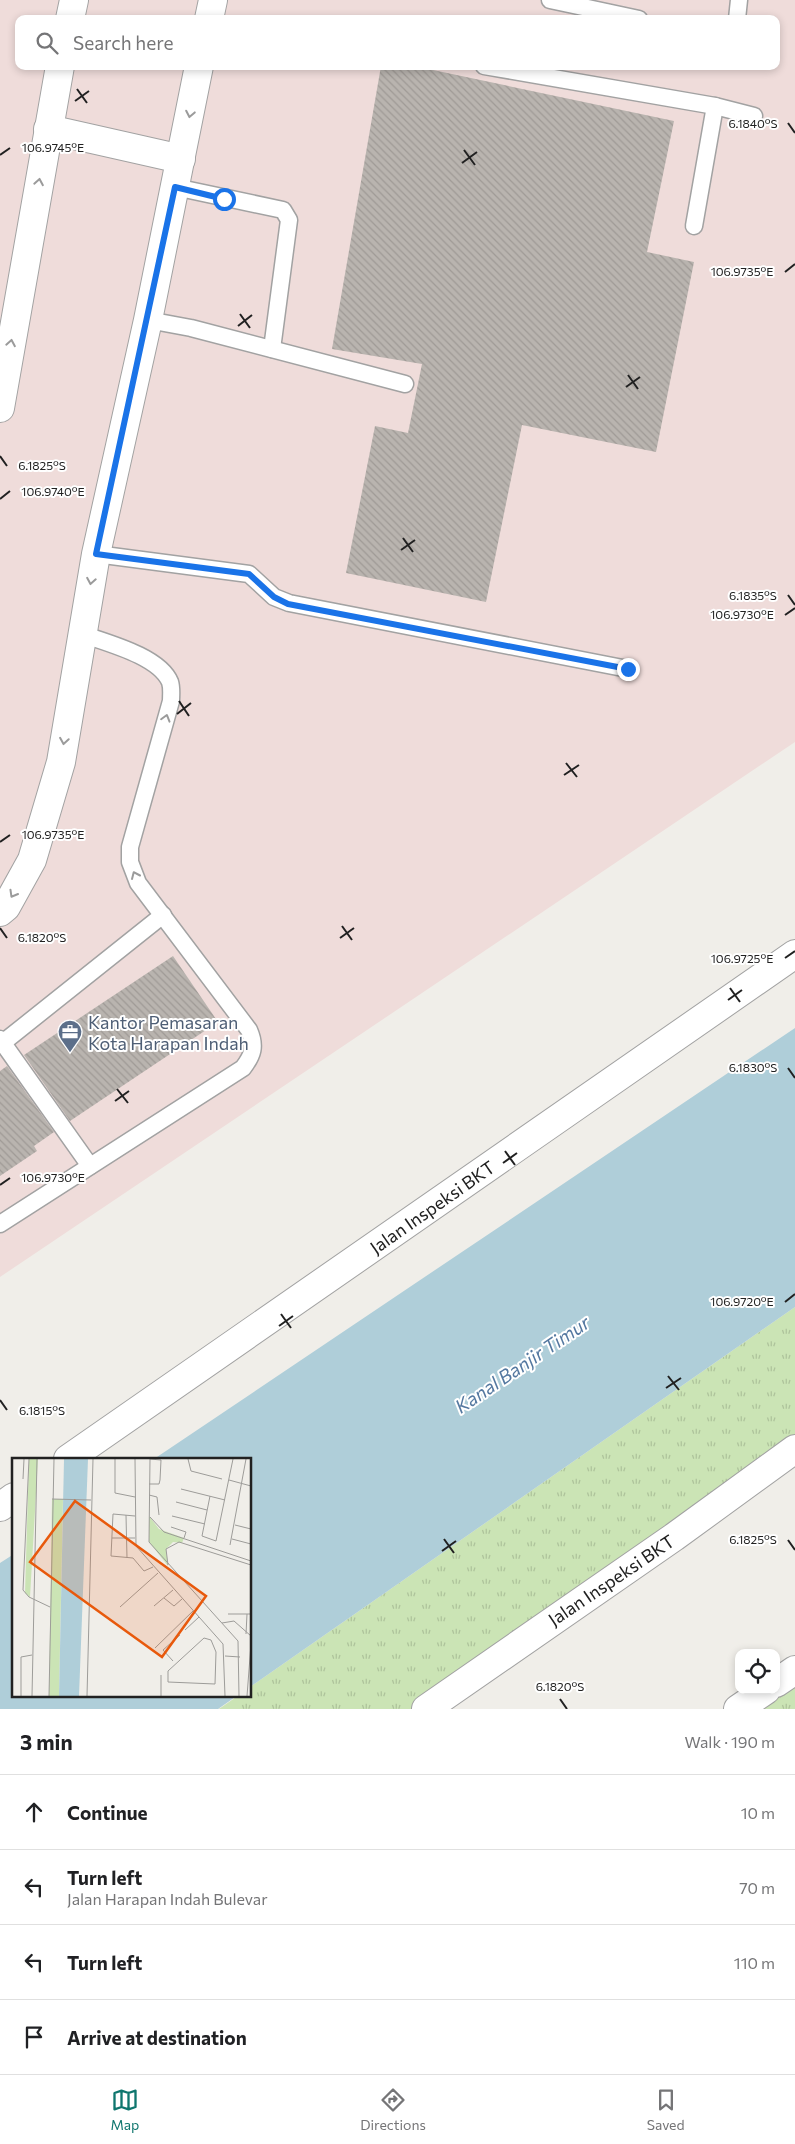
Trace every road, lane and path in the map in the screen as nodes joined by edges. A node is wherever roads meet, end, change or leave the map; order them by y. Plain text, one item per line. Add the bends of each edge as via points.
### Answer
1 (74, 0) edge
2 (213, 0) edge
3 (550, 0) edge
4 (739, 0) edge
5 (71, 15) edge
6 (211, 15) edge
7 (620, 15) edge
8 (737, 15) edge
9 (60, 70) edge
10 (199, 70) edge
11 (507, 70) edge
12 (715, 106) junction
13 (754, 116) dead end
14 (54, 131) junction
15 (181, 158) junction
16 (175, 187) junction
17 (694, 226) dead end
18 (148, 320) junction
19 (272, 349) junction
20 (405, 384) dead end
21 (0, 408) edge
22 (96, 554) junction
23 (82, 634) junction
24 (628, 669) dead end
25 (0, 912) edge
26 (163, 915) junction
27 (795, 954) edge
28 (1, 1042) edge
29 (90, 1166) junction
30 (0, 1224) edge
31 (795, 1449) edge
32 (69, 1458) edge
33 (12, 1498) edge
34 (0, 1507) edge
35 (795, 1670) edge
36 (780, 1680) edge
37 (760, 1694) edge
38 (426, 1709) edge
39 (738, 1709) edge

1 - 5 street
2 - 6 street
3 - 7 lane
4 - 8 lane
9 - 14 street
10 -> 15 street
11 - 12 lane
12 - 13 lane
12 - 17 lane
14 - 15 street
21 -> 14 street
15 - 16 street
16 - 18 street
16 - 19 lane via 284,210 289,220
18 - 19 lane
18 - 22 street
19 - 20 lane
22 -> 23 street
22 - 24 lane via 249,574 274,597 288,604
23 -> 25 street via 61,762 32,860
26 -> 23 lane via 138,882 130,862 130,847 171,701 170,682 150,660
26 - 28 lane
26 - 29 lane via 249,1030 254,1041 253,1051 243,1068
27 - 32 street, Jalan Inspeksi BKT
28 - 29 lane
29 - 30 lane
31 - 38 street, Jalan Inspeksi BKT via 674,1538
33 - 34 street
35 - 36 street
37 - 39 street

